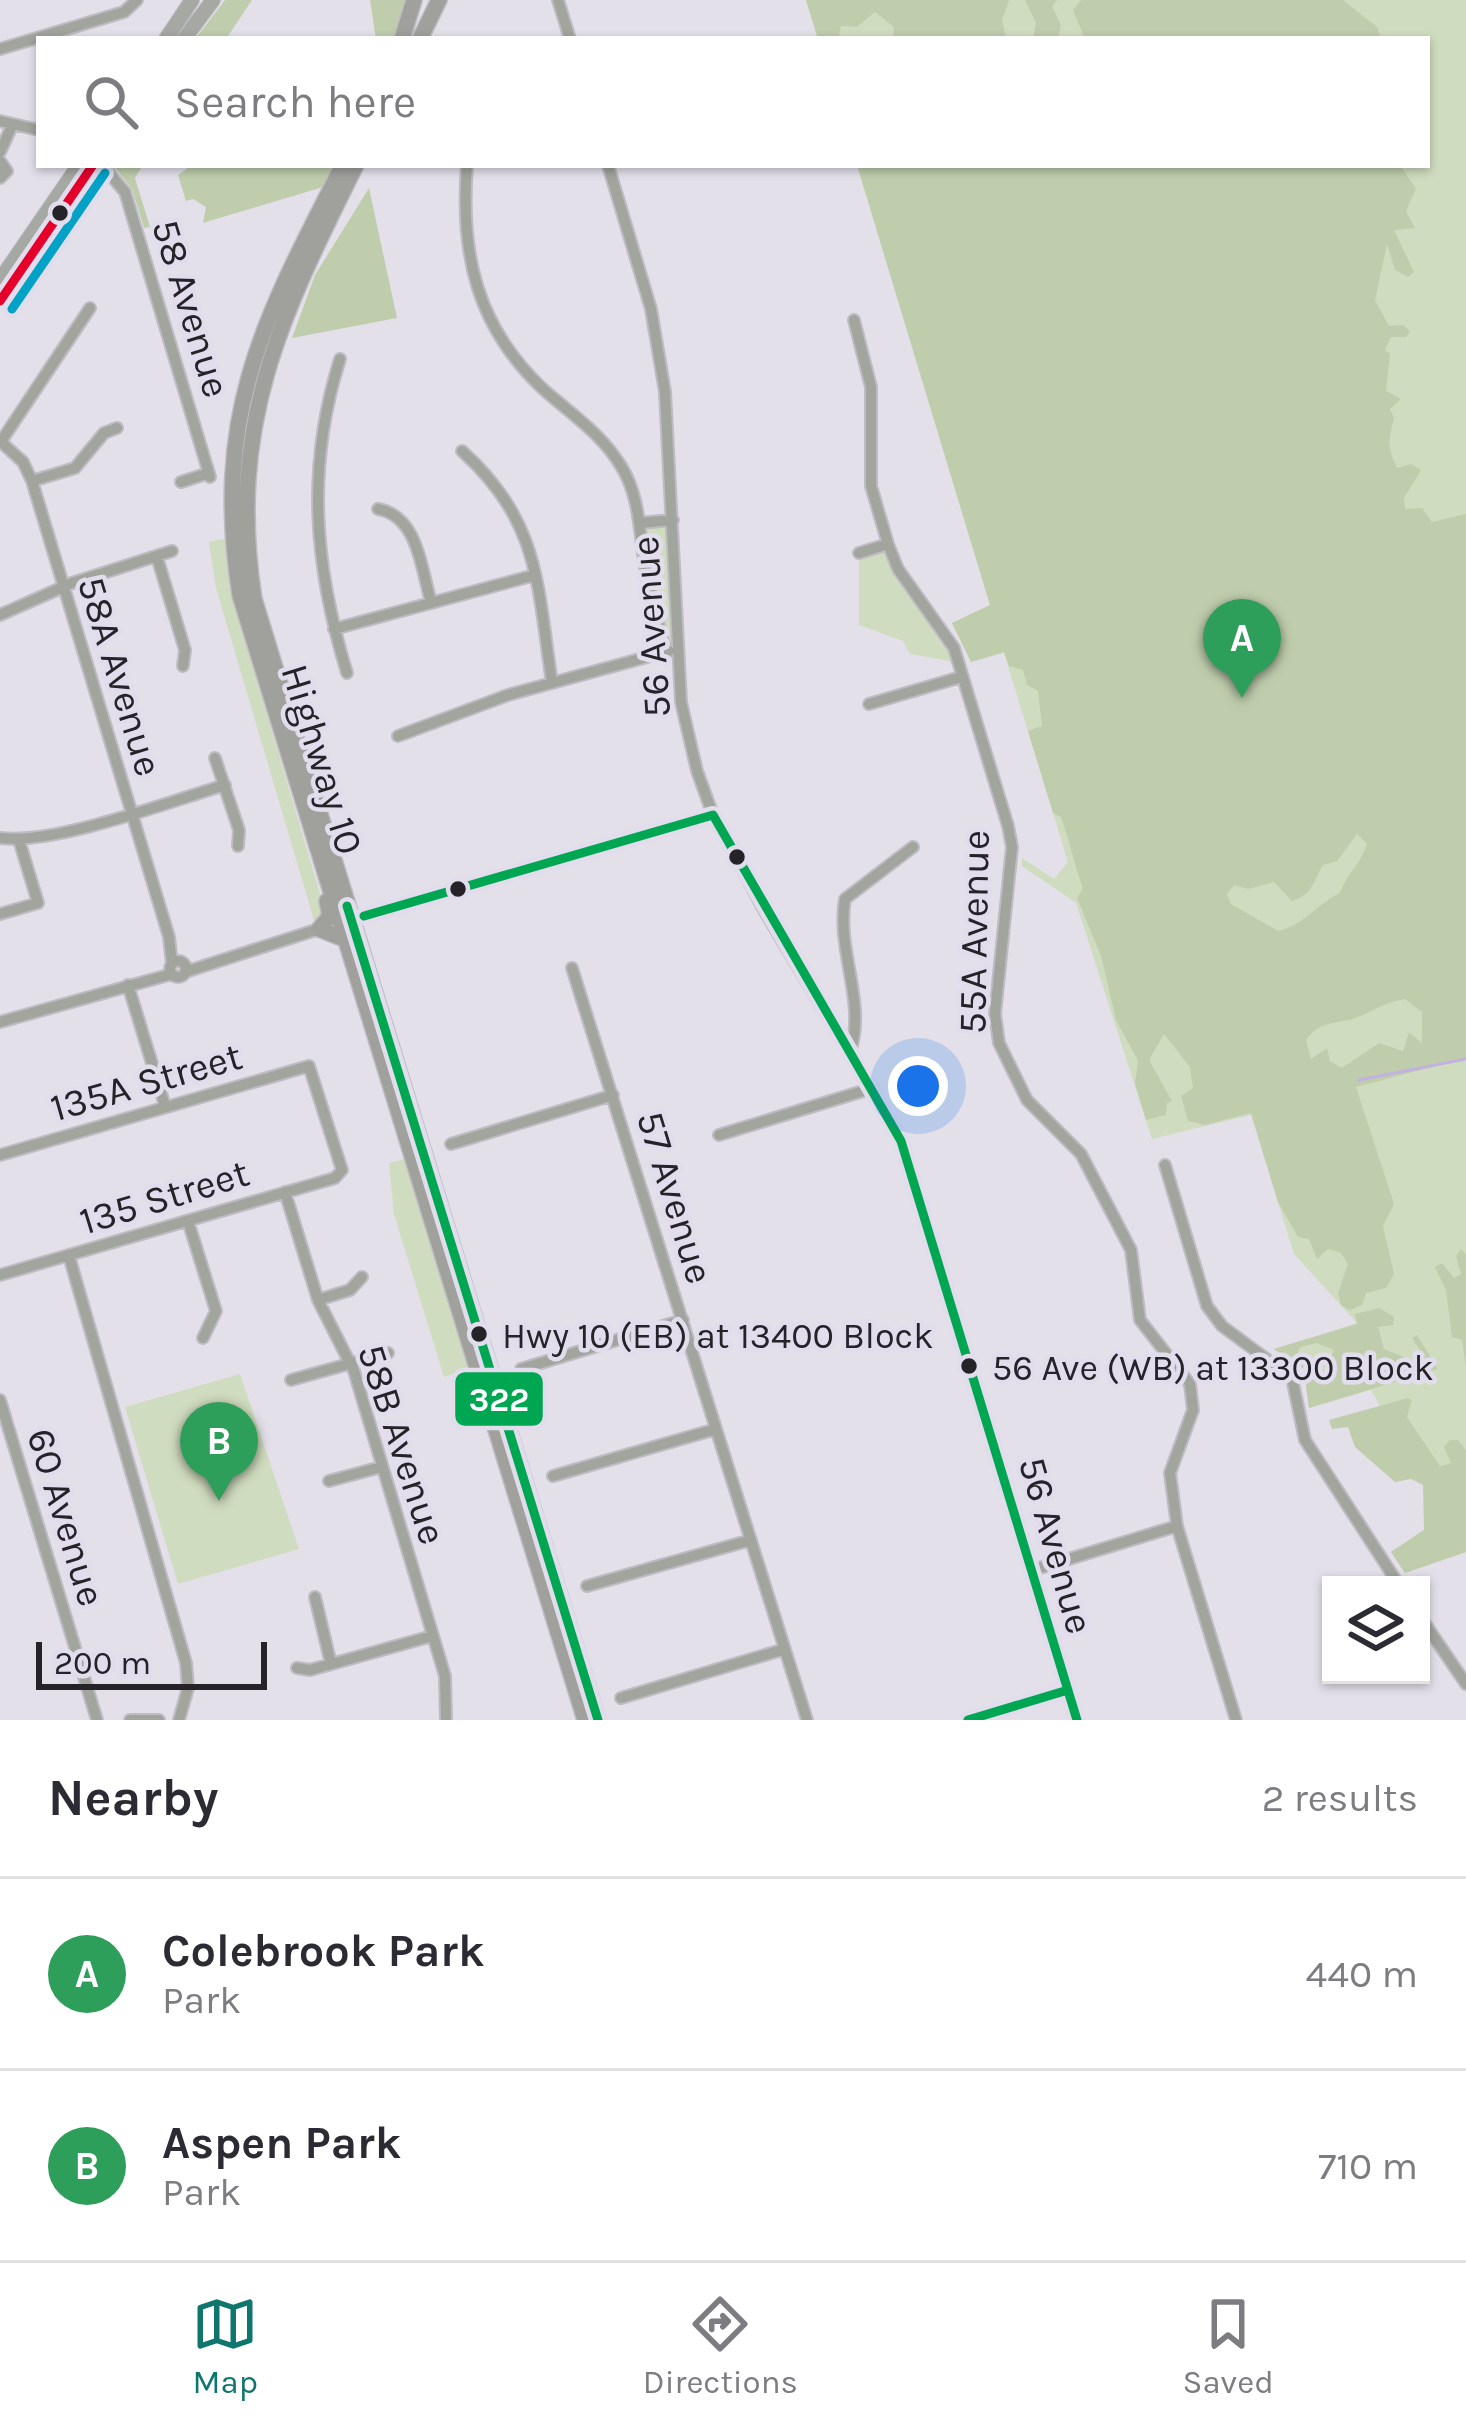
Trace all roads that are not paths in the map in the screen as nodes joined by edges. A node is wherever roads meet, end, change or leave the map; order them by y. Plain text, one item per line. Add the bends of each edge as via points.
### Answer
1 (137, 0) edge
2 (192, 0) edge
3 (213, 0) edge
4 (414, 0) edge
5 (439, 0) edge
6 (558, 0) edge
7 (46, 36) edge
8 (168, 36) edge
9 (186, 36) edge
10 (403, 36) edge
11 (421, 36) edge
12 (569, 36) edge
13 (36, 39) edge
14 (0, 50) edge
15 (6, 124) edge
16 (36, 129) edge
17 (0, 156) edge
18 (77, 168) edge
19 (96, 168) edge
20 (101, 168) edge
21 (342, 168) edge
22 (355, 168) edge
23 (467, 168) edge
24 (609, 168) edge
25 (0, 178) edge
26 (0, 280) edge
27 (0, 302) edge
28 (90, 308) dead end
29 (854, 320) dead end
30 (340, 359) dead end
31 (117, 428) dead end
32 (0, 442) edge
33 (462, 451) dead end
34 (32, 481) junction
35 (182, 482) dead end
36 (378, 508) dead end
37 (673, 520) junction
38 (639, 523) junction
39 (888, 544) junction
40 (172, 551) dead end
41 (859, 553) dead end
42 (157, 556) junction
43 (535, 575) junction
44 (63, 587) junction
45 (430, 602) junction
46 (0, 614) edge
47 (334, 629) junction
48 (672, 651) junction
49 (183, 667) dead end
50 (347, 673) dead end
51 (961, 676) junction
52 (552, 683) junction
53 (869, 704) dead end
54 (398, 736) dead end
55 (215, 758) dead end
56 (225, 785) junction
57 (301, 800) junction
58 (131, 812) junction
59 (713, 815) junction
60 (0, 838) edge
61 (19, 840) junction
62 (238, 846) dead end
63 (913, 847) dead end
64 (347, 906) junction
65 (0, 914) edge
66 (364, 916) junction
67 (320, 929) junction
68 (345, 939) junction
69 (178, 967) junction
70 (572, 968) dead end
71 (128, 986) junction
72 (0, 1022) edge
73 (386, 1035) junction
74 (850, 1052) junction
75 (873, 1088) junction
76 (613, 1095) junction
77 (165, 1106) junction
78 (719, 1135) dead end
79 (451, 1144) dead end
80 (0, 1155) edge
81 (1165, 1165) dead end
82 (342, 1170) joint
83 (285, 1192) junction
84 (188, 1221) junction
85 (68, 1256) junction
86 (0, 1275) edge
87 (362, 1277) dead end
88 (317, 1300) junction
89 (683, 1320) junction
90 (203, 1338) dead end
91 (388, 1353) dead end
92 (350, 1362) junction
93 (521, 1369) dead end
94 (291, 1380) dead end
95 (0, 1401) edge
96 (716, 1429) junction
97 (381, 1467) junction
98 (553, 1476) dead end
99 (329, 1481) dead end
100 (1177, 1526) junction
101 (751, 1540) junction
102 (1033, 1570) junction
103 (1393, 1576) edge
104 (587, 1586) dead end
105 (315, 1597) dead end
106 (1430, 1631) edge
107 (432, 1636) junction
108 (785, 1649) junction
109 (332, 1664) junction
110 (297, 1668) dead end
111 (1466, 1684) edge
112 (1068, 1690) junction
113 (621, 1698) dead end
114 (97, 1720) edge
115 (130, 1720) edge
116 (159, 1720) edge
117 (179, 1720) edge
118 (446, 1720) edge
119 (585, 1720) edge
120 (598, 1720) edge
121 (807, 1720) edge
122 (968, 1720) edge
123 (1078, 1720) edge
124 (1236, 1720) edge

1 - 7 street via 124,12
2 - 8 main road
3 - 9 main road
4 - 10 highway
5 - 11 highway
6 - 12 street
13 - 14 street
15 - 16 street
15 - 17 street
17 - 25 street via 7,171
18 - 26 main road
19 - 27 main road
20 - 35 street, 58 Avenue via 125,192 210,475
21 - 57 highway, Highway 10 via 266,318 245,378 232,488 245,618
22 - 64 highway, Highway 10 via 274,338 253,412 244,490 254,599
23 - 38 street via 466,246 482,309 512,359 610,451 635,497
24 - 37 street, 56 Avenue via 652,309
28 - 32 street
29 - 39 street, 55A Avenue via 872,388 871,486
30 - 47 street via 315,488
31 - 34 street via 75,468
32 - 34 street, 58A Avenue
33 - 43 street via 518,513
34 - 44 street, 58A Avenue
36 - 45 street via 408,524
37 - 38 street
37 - 48 street, 56 Avenue
38 - 48 street
39 - 41 street
39 - 51 street, 55A Avenue via 954,648
40 - 42 street
42 - 44 street
42 - 49 street
43 - 45 street
43 - 52 street
44 - 46 street
44 - 58 street, 58A Avenue
45 - 47 street
47 - 50 street
48 - 52 street
48 - 59 street, 56 Avenue
51 - 53 street
51 - 100 street, 55A Avenue via 1012,847 999,1043 1027,1100 1081,1154 1131,1250 1140,1320 1190,1384 1192,1410 1170,1473
52 - 54 street
55 - 56 street
56 - 58 street
56 - 62 street
57 - 67 highway via 330,911
57 - 68 highway, Highway 10
58 - 61 street
58 - 69 street, 58A Avenue
59 - 66 street
59 - 74 street, 56 Avenue
60 - 61 street
61 - 65 street via 38,903
63 - 74 street via 844,899 842,939 859,1027
64 - 66 highway
64 - 73 highway, Highway 10
66 - 73 highway via 360,928
67 - 68 highway
67 - 69 street
68 - 119 highway, Highway 10
69 - 71 street
70 - 76 street, 57 Avenue
71 - 72 street
71 - 77 street
73 - 120 highway, Highway 10
74 - 75 street, 56 Avenue
75 - 78 street
75 - 102 street, 56 Avenue via 926,1214
76 - 79 street
76 - 89 street, 57 Avenue
77 - 80 street, 135A Street
77 - 82 street, 135A Street via 309,1066
81 - 103 street via 1207,1306 1292,1378 1305,1440
82 - 83 street, 135 Street
83 - 84 street, 135 Street
83 - 88 street, 58B Avenue
84 - 85 street, 135 Street
84 - 90 street via 216,1311
85 - 86 street, 135 Street
85 - 117 street via 186,1663
87 - 88 street via 350,1290
88 - 92 street, 58B Avenue
89 - 93 street
89 - 96 street, 57 Avenue
91 - 92 street
92 - 94 street
92 - 97 street, 58B Avenue
95 - 114 street, 60 Avenue
96 - 98 street
96 - 101 street, 57 Avenue
97 - 99 street
97 - 107 street, 58B Avenue
100 - 102 street
100 - 124 street, 55A Avenue
101 - 104 street
101 - 108 street, 57 Avenue
102 - 112 street, 56 Avenue
105 - 109 street
106 - 111 street
107 - 109 street
107 - 118 street, 58B Avenue via 447,1683
108 - 113 street
108 - 121 street, 57 Avenue
109 - 110 street
112 - 122 street
112 - 123 street, 56 Avenue
115 - 116 street

